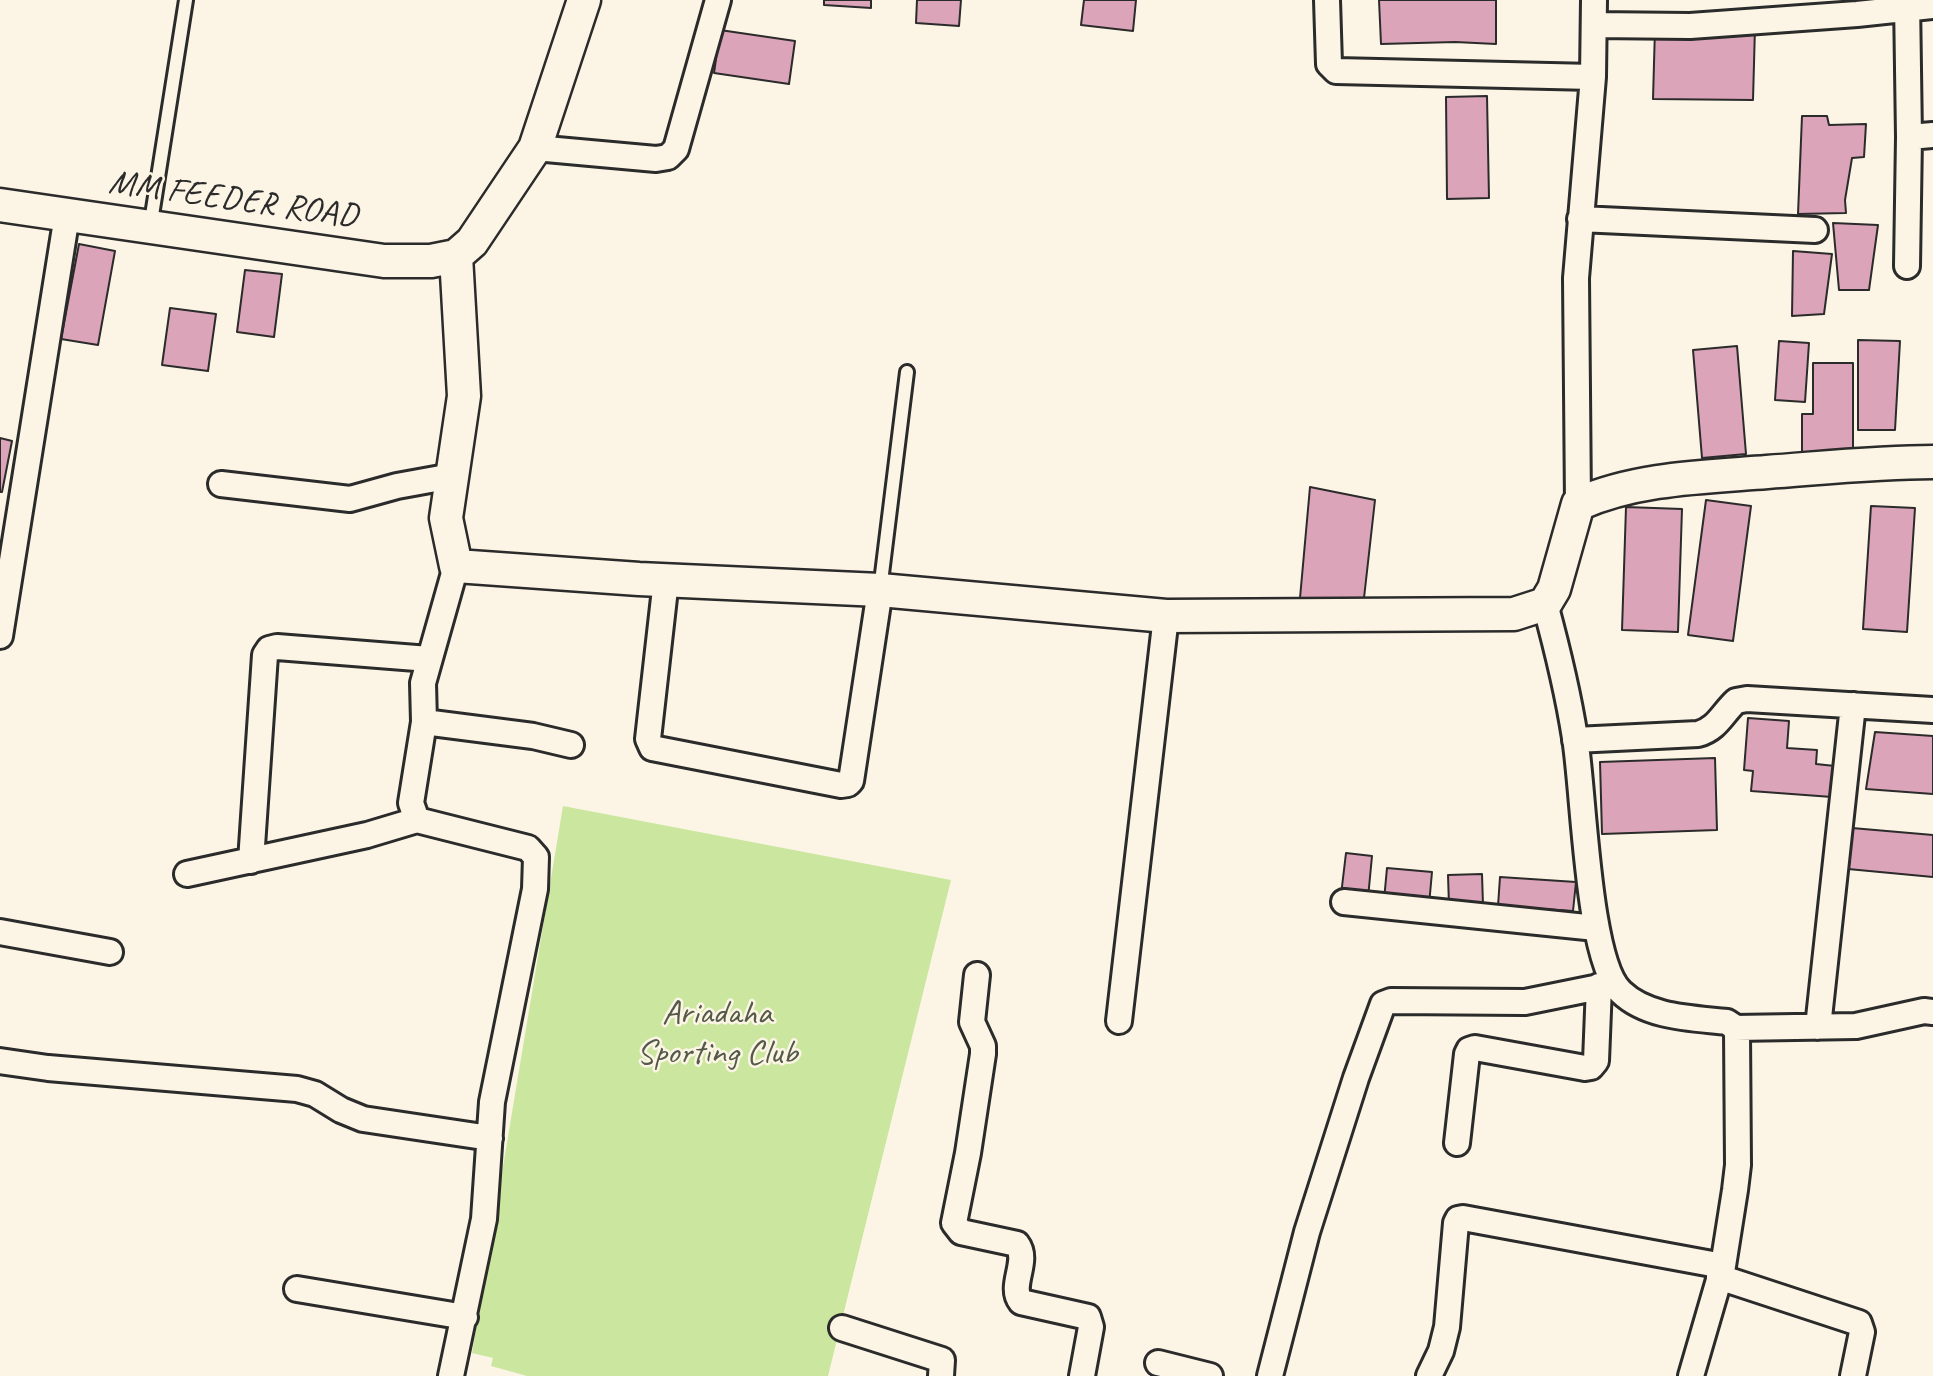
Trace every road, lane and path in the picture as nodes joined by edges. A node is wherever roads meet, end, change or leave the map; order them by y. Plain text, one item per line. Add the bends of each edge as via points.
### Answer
1 (186, 0) edge
2 (584, 0) edge
3 (718, 0) edge
4 (1327, 0) edge
5 (1594, 0) edge
6 (1907, 4) edge
7 (1933, 6) edge
8 (1594, 25) junction
9 (1593, 77) junction
10 (1921, 136) edge
11 (535, 148) junction
12 (0, 205) edge
13 (67, 215) junction
14 (1580, 219) junction
15 (149, 228) junction
16 (1815, 230) dead end
17 (456, 256) junction
18 (1907, 266) dead end
19 (906, 372) dead end
20 (1933, 462) edge
21 (452, 476) junction
22 (221, 484) dead end
23 (1578, 504) junction
24 (456, 566) junction
25 (666, 580) junction
26 (880, 590) junction
27 (1545, 604) junction
28 (1166, 617) junction
29 (0, 636) edge
30 (429, 659) junction
31 (1853, 705) junction
32 (1933, 709) edge
33 (425, 722) junction
34 (1575, 740) junction
35 (571, 745) dead end
36 (418, 820) junction
37 (251, 861) junction
38 (187, 874) dead end
39 (1344, 902) dead end
40 (1596, 928) junction
41 (0, 932) edge
42 (110, 952) dead end
43 (977, 975) dead end
44 (1606, 985) junction
45 (1933, 1012) edge
46 (1119, 1021) dead end
47 (1818, 1027) junction
48 (1735, 1028) junction
49 (0, 1061) edge
50 (490, 1138) junction
51 (1457, 1143) dead end
52 (1721, 1271) junction
53 (297, 1289) dead end
54 (465, 1317) junction
55 (842, 1328) dead end
56 (1158, 1363) dead end
57 (451, 1376) edge
58 (941, 1376) edge
59 (1082, 1376) edge
60 (1210, 1376) edge
61 (1270, 1376) edge
62 (1429, 1376) edge
63 (1691, 1376) edge
64 (1853, 1376) edge

1 - 15 lane
2 - 11 street
3 - 11 street via 676,149 668,157
4 - 9 street via 1329,64 1336,71
5 - 8 street
6 - 7 street
6 - 8 street via 1831,16 1690,26
6 - 10 street
8 - 9 street
9 - 14 street
10 - 18 street
11 - 17 street via 472,242
12 - 13 street, MM FEEDER ROAD
13 - 15 street, MM FEEDER ROAD
13 - 29 street
14 - 16 street
14 - 23 street via 1575,366
15 - 17 street, MM FEEDER ROAD via 384,261
17 - 21 street via 464,396
19 - 26 lane
20 - 23 street via 1643,484 1605,492
21 - 22 street via 350,499
21 - 24 street via 446,518
23 - 27 street via 1554,589
24 - 25 street
24 - 30 street
25 - 26 street
25 - 26 street via 648,738 652,748 841,785 851,780
26 - 28 street
27 - 28 street via 1514,614
27 - 34 street
28 - 46 street
30 - 33 street
30 - 37 street via 269,649
31 - 32 street
31 - 34 street via 1747,699 1735,701 1717,724 1698,734
31 - 47 street
33 - 35 street
33 - 36 street via 411,803
34 - 40 street
36 - 37 street
36 - 50 street via 528,848 536,857 535,889 492,1102
37 - 38 street
39 - 40 street
40 - 44 street
41 - 42 street
43 - 59 street via 972,1023 984,1054 954,1223 961,1232 1017,1244 1022,1253 1016,1294 1021,1302 1088,1317 1091,1327
44 - 48 street via 1656,1010
44 - 51 street via 1596,1061 1591,1067 1469,1050
44 - 61 street via 1525,1002 1383,1004 1307,1232
45 - 47 street via 1856,1026
47 - 48 street
48 - 52 street via 1738,1165
49 - 50 street via 297,1089 363,1119
50 - 54 street via 484,1219
52 - 62 street via 1458,1219 1447,1327
52 - 63 street
52 - 64 street via 1859,1322 1862,1332
53 - 54 street
54 - 57 street
55 - 58 street via 943,1360
56 - 60 street

